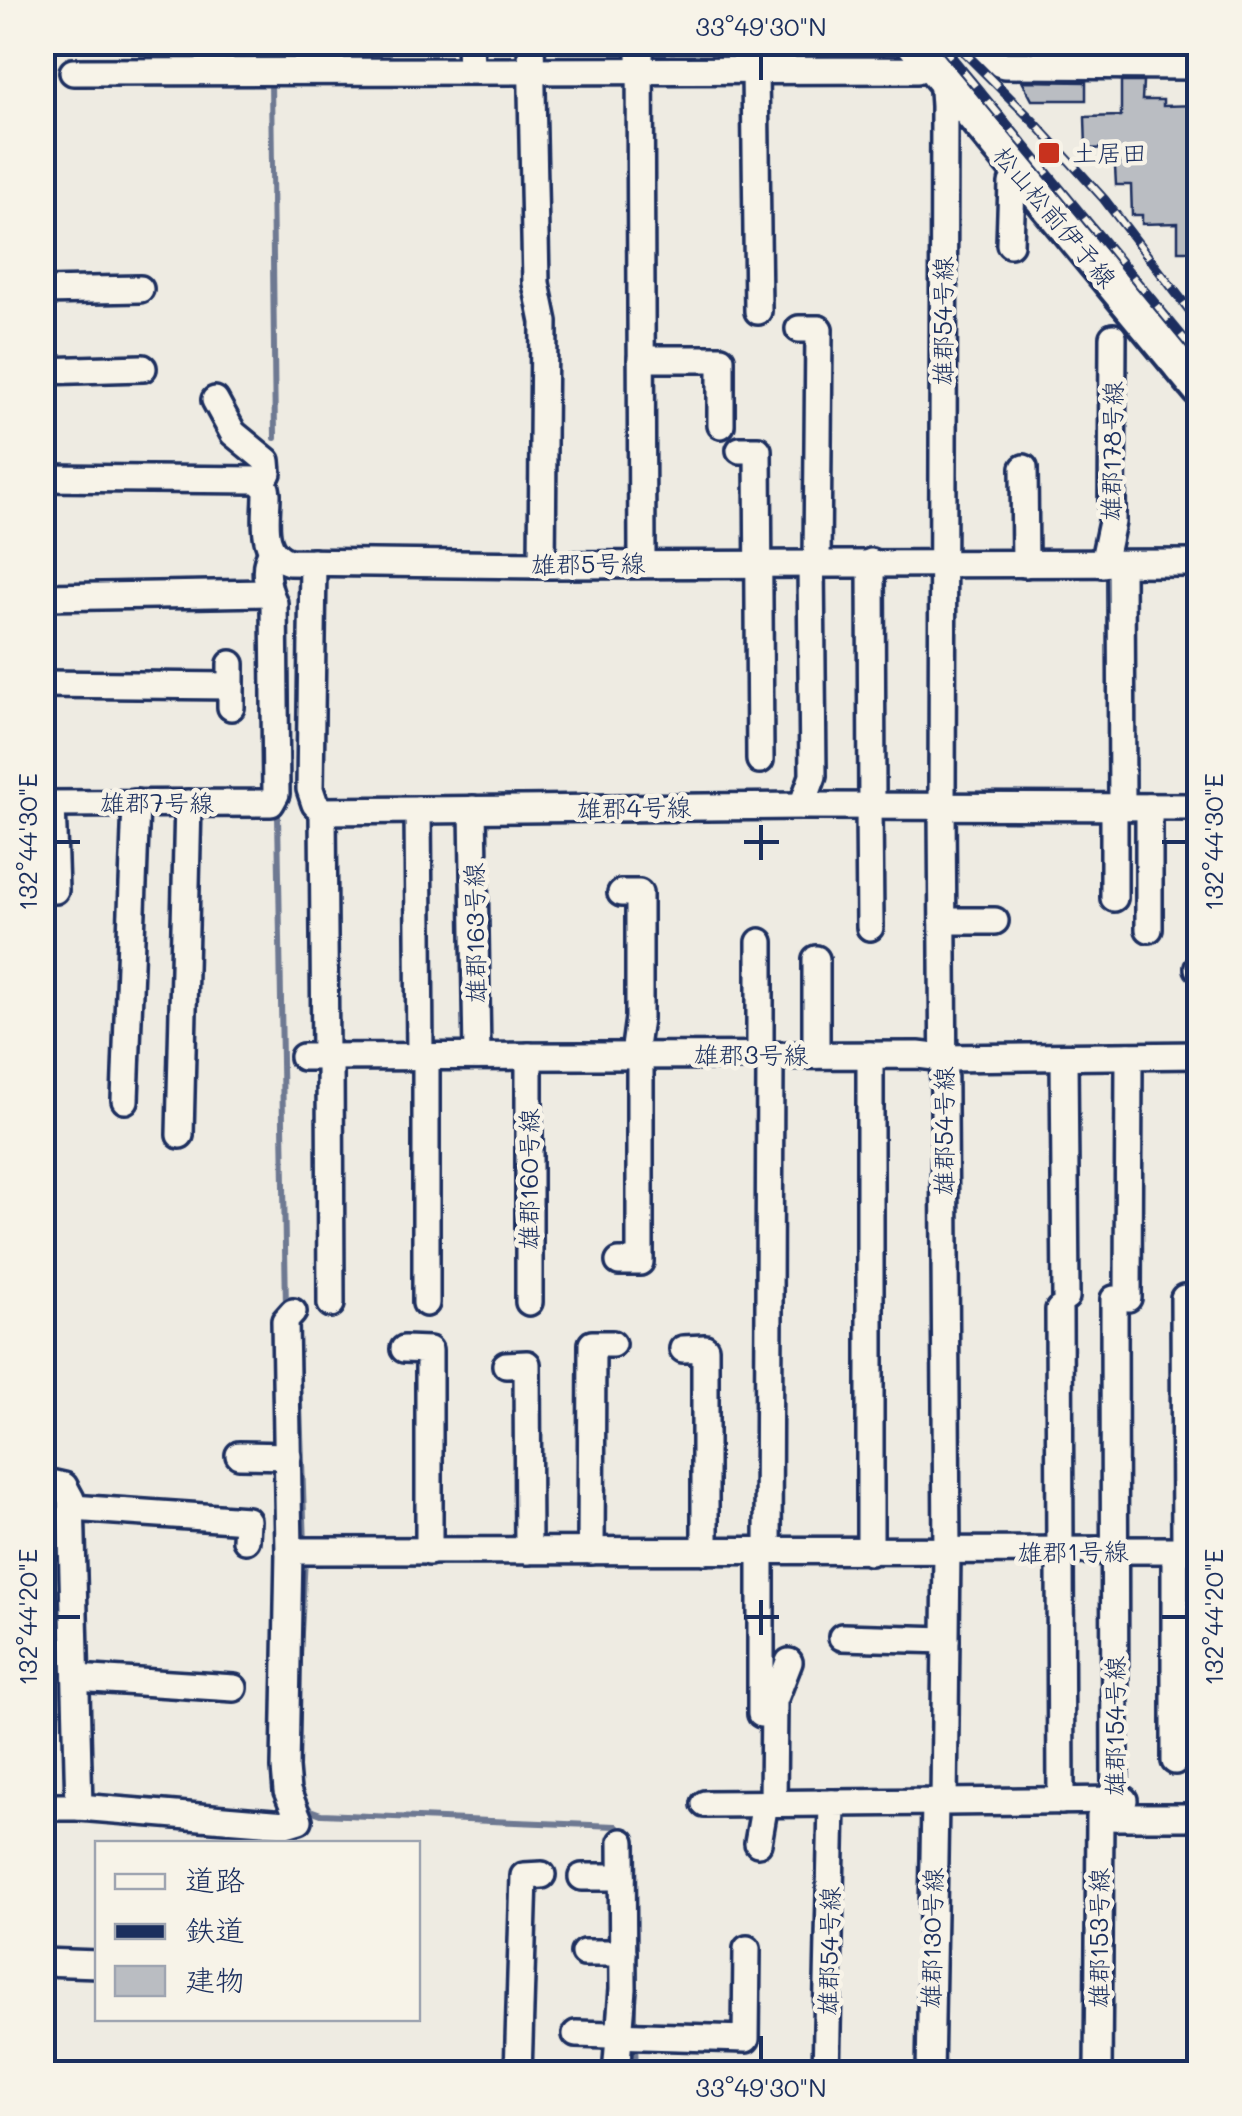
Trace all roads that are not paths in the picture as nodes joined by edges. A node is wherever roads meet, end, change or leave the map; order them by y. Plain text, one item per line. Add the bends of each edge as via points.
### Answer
1 (212, 42) edge
2 (415, 42) edge
3 (640, 42) edge
4 (981, 51) edge
5 (933, 54) edge
6 (470, 56) edge
7 (531, 56) edge
8 (1200, 66) edge
9 (414, 69) junction
10 (212, 70) junction
11 (640, 70) junction
12 (755, 70) junction
13 (73, 72) dead end
14 (1019, 172) junction
15 (1010, 244) dead end
16 (42, 291) edge
17 (124, 295) dead end
18 (758, 312) dead end
19 (799, 329) dead end
20 (1108, 349) dead end
21 (641, 360) junction
22 (144, 368) dead end
23 (42, 371) edge
24 (1200, 390) edge
25 (214, 400) dead end
26 (714, 410) dead end
27 (740, 450) dead end
28 (1024, 468) dead end
29 (42, 478) edge
30 (262, 483) junction
31 (272, 552) junction
32 (313, 562) junction
33 (758, 562) junction
34 (814, 562) junction
35 (871, 562) junction
36 (942, 562) junction
37 (1200, 563) edge
38 (642, 564) junction
39 (1025, 564) junction
40 (1112, 564) junction
41 (542, 565) junction
42 (269, 593) junction
43 (46, 597) dead end
44 (42, 684) edge
45 (231, 686) dead end
46 (760, 760) dead end
47 (188, 803) junction
48 (47, 804) edge
49 (136, 804) junction
50 (802, 806) junction
51 (871, 806) junction
52 (942, 806) junction
53 (1118, 806) junction
54 (1149, 806) junction
55 (1200, 807) edge
56 (473, 809) junction
57 (418, 810) junction
58 (323, 811) junction
59 (55, 890) dead end
60 (621, 893) dead end
61 (1114, 898) dead end
62 (943, 921) junction
63 (995, 921) dead end
64 (870, 927) dead end
65 (1150, 929) dead end
66 (760, 942) dead end
67 (816, 958) dead end
68 (637, 1055) junction
69 (765, 1055) junction
70 (816, 1055) junction
71 (870, 1055) junction
72 (1200, 1055) edge
73 (423, 1056) junction
74 (477, 1056) junction
75 (529, 1056) junction
76 (1129, 1056) junction
77 (319, 1057) junction
78 (1064, 1057) junction
79 (943, 1058) junction
80 (120, 1091) dead end
81 (180, 1136) dead end
82 (619, 1262) dead end
83 (522, 1294) dead end
84 (1184, 1298) dead end
85 (426, 1303) dead end
86 (331, 1304) dead end
87 (289, 1316) dead end
88 (612, 1344) dead end
89 (683, 1348) dead end
90 (404, 1349) dead end
91 (506, 1365) dead end
92 (239, 1455) dead end
93 (288, 1456) junction
94 (42, 1481) edge
95 (72, 1508) junction
96 (246, 1540) dead end
97 (1187, 1550) edge
98 (298, 1551) junction
99 (528, 1551) junction
100 (591, 1551) junction
101 (705, 1551) junction
102 (764, 1551) junction
103 (1115, 1551) junction
104 (429, 1552) junction
105 (870, 1552) junction
106 (1061, 1552) junction
107 (946, 1553) junction
108 (842, 1637) dead end
109 (946, 1640) junction
110 (789, 1662) dead end
111 (76, 1678) junction
112 (234, 1688) dead end
113 (755, 1701) dead end
114 (1175, 1761) dead end
115 (1200, 1800) edge
116 (1061, 1801) junction
117 (939, 1802) junction
118 (832, 1803) junction
119 (704, 1804) dead end
120 (769, 1804) junction
121 (42, 1807) edge
122 (78, 1807) junction
123 (1115, 1809) junction
124 (1200, 1816) edge
125 (622, 1842) dead end
126 (758, 1843) dead end
127 (542, 1875) dead end
128 (622, 1876) junction
129 (582, 1878) dead end
130 (747, 1949) dead end
131 (584, 1953) dead end
132 (623, 1953) junction
133 (42, 1962) edge
134 (95, 1964) edge
135 (576, 2034) dead end
136 (630, 2036) junction
137 (518, 2074) edge
138 (616, 2074) edge
139 (826, 2074) edge
140 (930, 2074) edge
141 (1098, 2074) edge

1 - 10 street
2 - 9 street
3 - 11 street
4 - 8 street via 1019,66
5 - 12 street via 917,70
5 - 14 main road, 松山松前伊予線
5 - 36 street, 雄郡54号線
6 - 7 street
6 - 9 street
7 - 11 street
7 - 41 street via 536,283 544,322
9 - 10 street
10 - 13 street
11 - 12 street
11 - 21 street
12 - 18 street via 746,199 747,264
14 - 15 street via 1012,184
14 - 24 main road, 松山松前伊予線
16 - 17 street
19 - 34 street via 819,329 829,454
20 - 40 street, 雄郡178号線 via 1103,443
21 - 26 street via 720,359
21 - 38 street
22 - 23 street
25 - 30 street via 233,433 268,461
27 - 33 street via 758,450
28 - 39 street
29 - 30 street
30 - 31 street
31 - 32 street, 雄郡5号線 via 289,562
31 - 42 street
32 - 41 street, 雄郡5号線
32 - 58 street via 310,789
33 - 34 street, 雄郡5号線
33 - 38 street, 雄郡5号線
33 - 46 street
34 - 35 street, 雄郡5号線
34 - 50 street via 813,776
35 - 36 street, 雄郡5号線
35 - 51 street
36 - 39 street, 雄郡5号線
36 - 52 street, 雄郡54号線
37 - 40 street, 雄郡5号線
38 - 41 street, 雄郡5号線
39 - 40 street, 雄郡5号線
40 - 53 street, 雄郡178号線
42 - 43 street
42 - 47 street, 雄郡7号線 via 276,794 271,803
44 - 45 street
47 - 49 street, 雄郡7号線
47 - 81 street
48 - 49 street, 雄郡7号線
48 - 59 street
49 - 80 street
50 - 51 street, 雄郡4号線
50 - 56 street, 雄郡4号線
51 - 52 street, 雄郡4号線
51 - 64 street
52 - 53 street, 雄郡4号線
52 - 62 street, 雄郡54号線
53 - 54 street, 雄郡4号線
53 - 61 street, 雄郡178号線
54 - 55 street, 雄郡4号線
54 - 65 street
56 - 57 street, 雄郡4号線
56 - 74 street, 雄郡163号線
57 - 58 street, 雄郡4号線
57 - 73 street
58 - 77 street
60 - 68 street via 639,893
62 - 63 street
62 - 79 street, 雄郡54号線
66 - 69 street
67 - 70 street
68 - 69 street, 雄郡3号線
68 - 75 street, 雄郡3号線
68 - 82 street via 630,1173 640,1262
69 - 70 street, 雄郡3号線
69 - 102 street
70 - 71 street, 雄郡3号線
71 - 79 street, 雄郡3号線
71 - 105 street via 862,1339
72 - 76 street, 雄郡3号線
73 - 74 street, 雄郡3号線
73 - 77 street, 雄郡3号線
73 - 85 street
74 - 75 street, 雄郡3号線
75 - 83 street, 雄郡160号線 via 520,1164
76 - 78 street, 雄郡3号線
76 - 103 street, 雄郡154号線
77 - 86 street
78 - 79 street, 雄郡3号線
78 - 106 street
79 - 107 street, 雄郡54号線
84 - 97 street
87 - 93 street
88 - 100 street via 592,1344 601,1440
89 - 101 street via 704,1348 696,1449
90 - 104 street via 429,1350 418,1447
91 - 99 street via 528,1364
92 - 93 street
93 - 98 street
94 - 95 street via 64,1486
95 - 96 street via 188,1527 247,1520
95 - 111 street
97 - 103 street, 雄郡1号線
97 - 114 street
98 - 104 street, 雄郡1号線
98 - 122 street via 285,1768 300,1820
99 - 100 street, 雄郡1号線
99 - 104 street, 雄郡1号線
100 - 101 street, 雄郡1号線
101 - 102 street, 雄郡1号線
102 - 105 street, 雄郡1号線
102 - 113 street
103 - 106 street, 雄郡1号線
103 - 123 street, 雄郡154号線
105 - 107 street, 雄郡1号線
106 - 107 street, 雄郡1号線
106 - 116 street
107 - 109 street, 雄郡54号線
108 - 109 street
109 - 117 street, 雄郡54号線
110 - 120 street via 774,1700
111 - 112 street
111 - 122 street
115 - 123 street
116 - 117 street
116 - 123 street
117 - 118 street
117 - 140 street, 雄郡130号線
118 - 120 street
118 - 139 street, 雄郡54号線
119 - 120 street
120 - 126 street
121 - 122 street
123 - 124 street, 雄郡154号線
123 - 141 street, 雄郡153号線 via 1100,1817
125 - 128 street
127 - 137 street via 524,1876 530,1987
128 - 129 street
128 - 132 street
130 - 136 street via 746,2039
131 - 132 street
132 - 136 street
133 - 134 street
135 - 136 street
136 - 138 street

